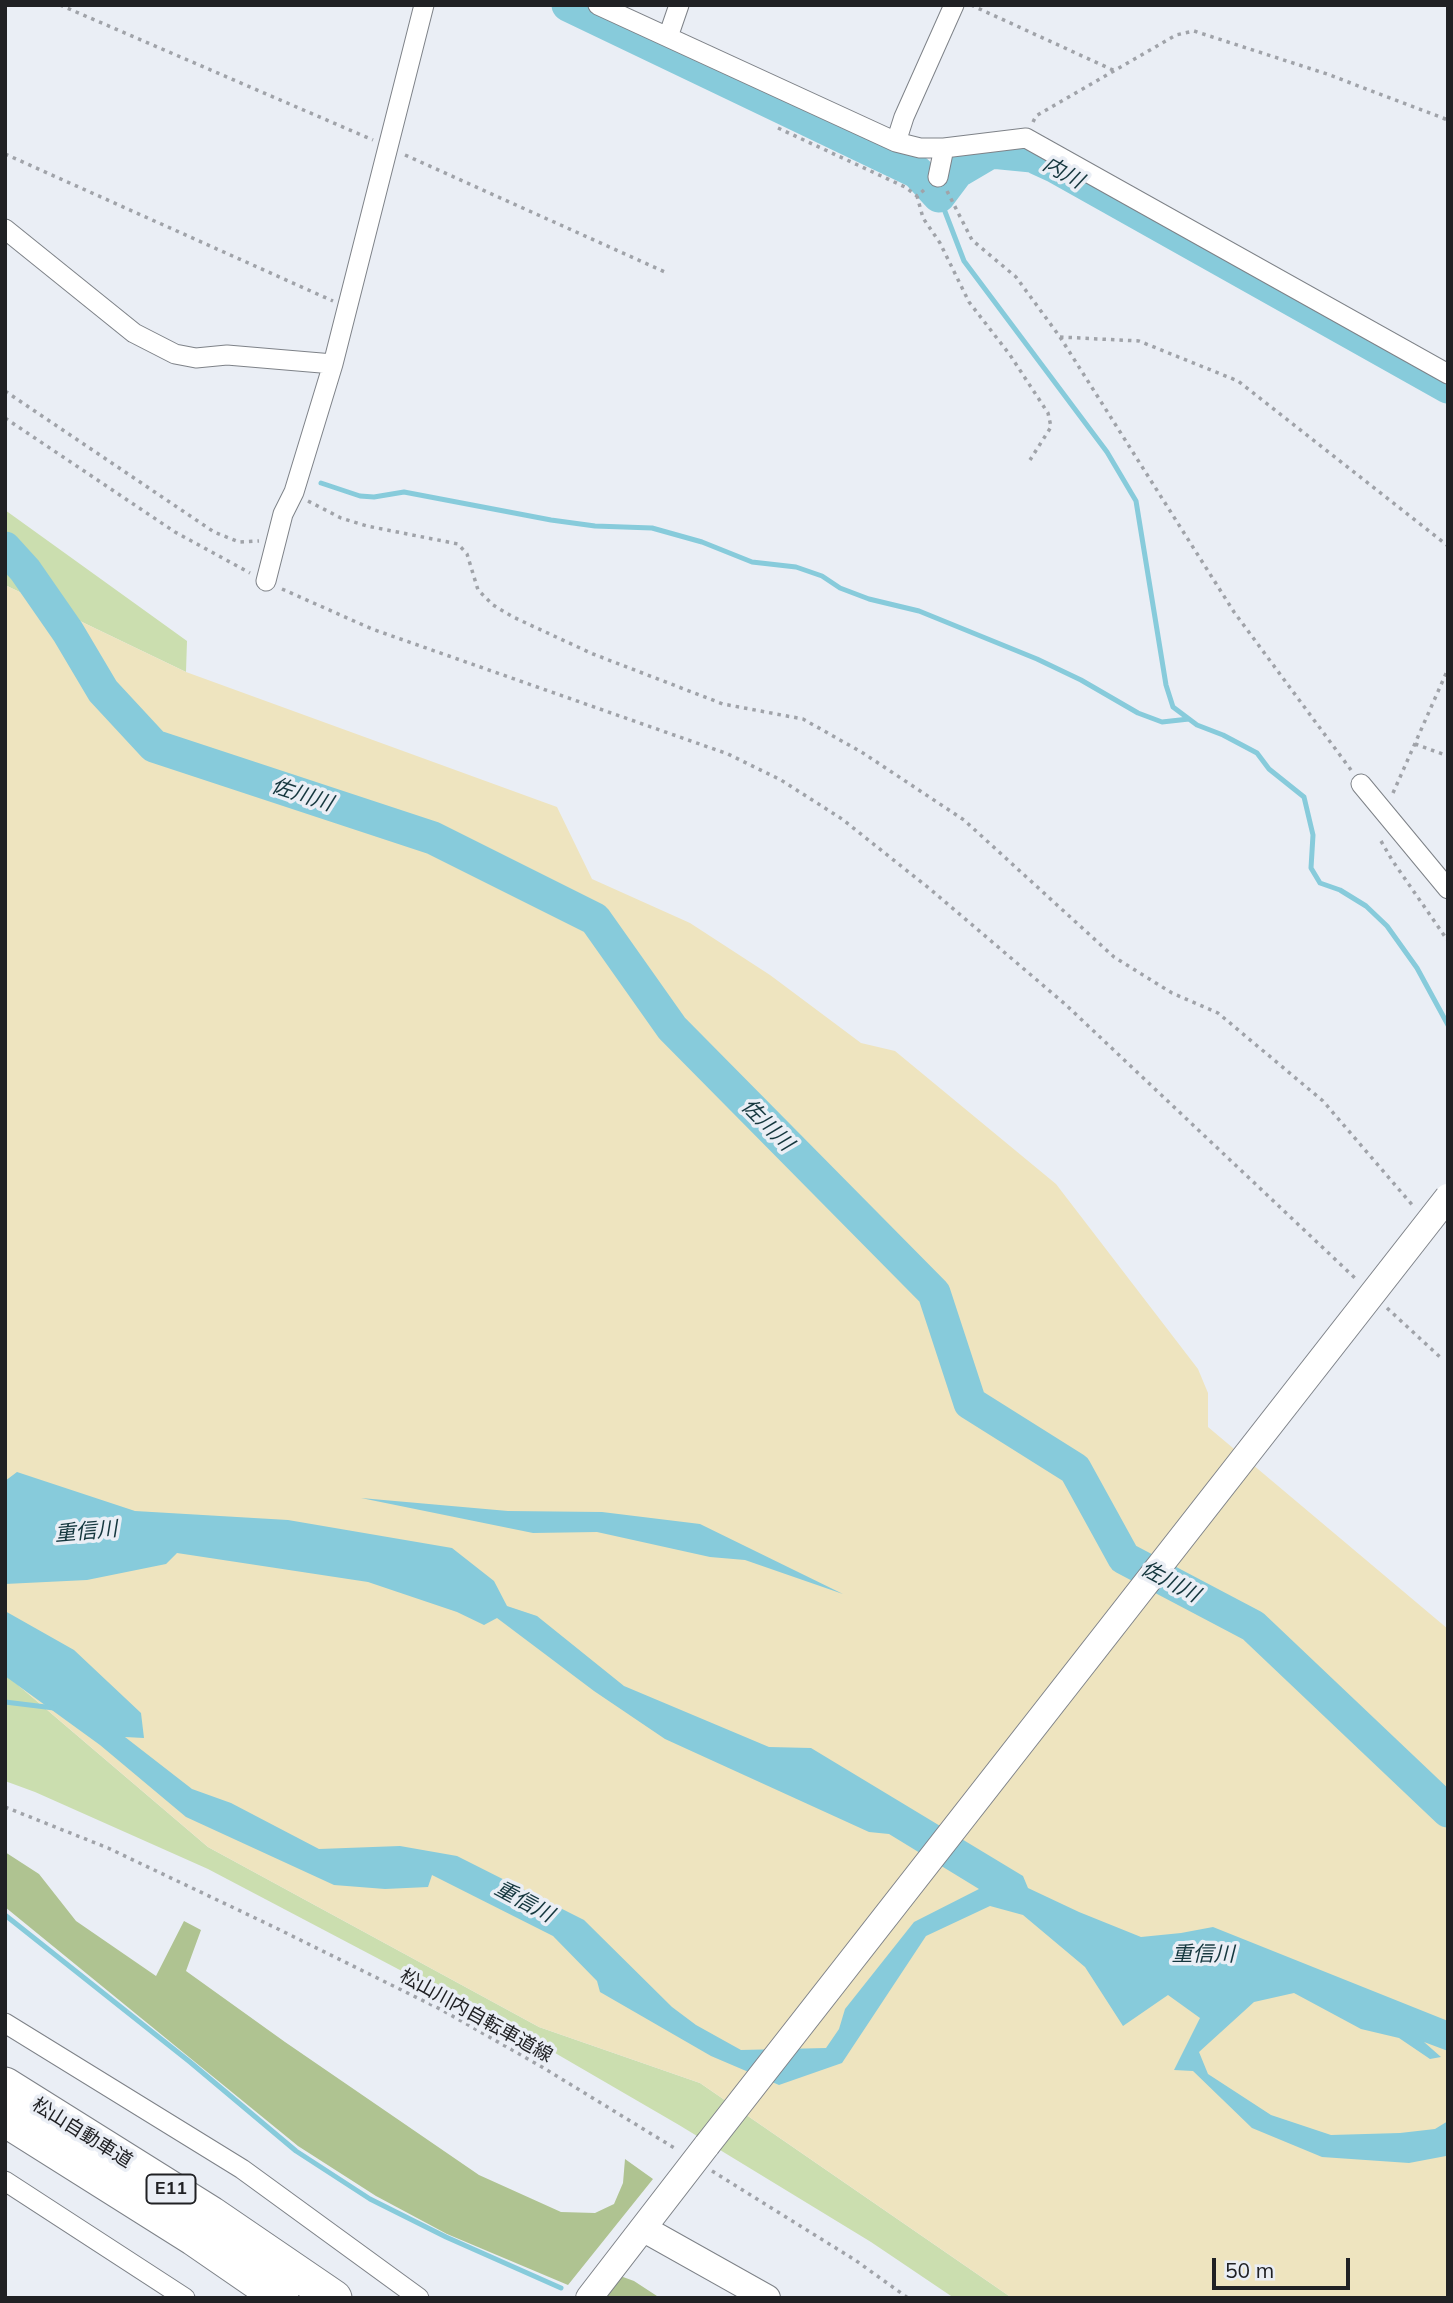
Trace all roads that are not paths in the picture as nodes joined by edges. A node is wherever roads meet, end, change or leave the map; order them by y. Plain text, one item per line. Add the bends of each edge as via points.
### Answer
1 (424, 5) edge
2 (598, 5) edge
3 (678, 5) edge
4 (954, 5) edge
5 (668, 37) junction
6 (896, 142) junction
7 (944, 148) junction
8 (938, 177) road end
9 (5, 229) edge
10 (333, 364) junction
11 (1448, 374) edge
12 (266, 581) road end
13 (1362, 784) road end
14 (1448, 889) edge
15 (1448, 1197) edge
16 (5, 2023) edge
17 (5, 2085) edge
18 (5, 2119) edge
19 (5, 2180) edge
20 (644, 2229) junction
21 (185, 2298) edge
22 (281, 2298) edge
23 (334, 2298) edge
24 (419, 2298) edge
25 (589, 2298) edge
26 (767, 2298) edge

1 - 10 street
2 - 5 street
3 - 5 street
4 - 6 street
5 - 6 street
6 - 7 street
7 - 8 street
7 - 11 street via 1026,138
9 - 10 street via 134,332 174,354
10 - 12 street via 283,514
13 - 14 street
15 - 20 street, bridge
16 - 24 street via 242,2169
17 - 23 highway, 松山自動車道 / E11 via 211,2214
18 - 22 highway, 松山自動車道 / E11
19 - 21 street
20 - 25 street
20 - 26 street

